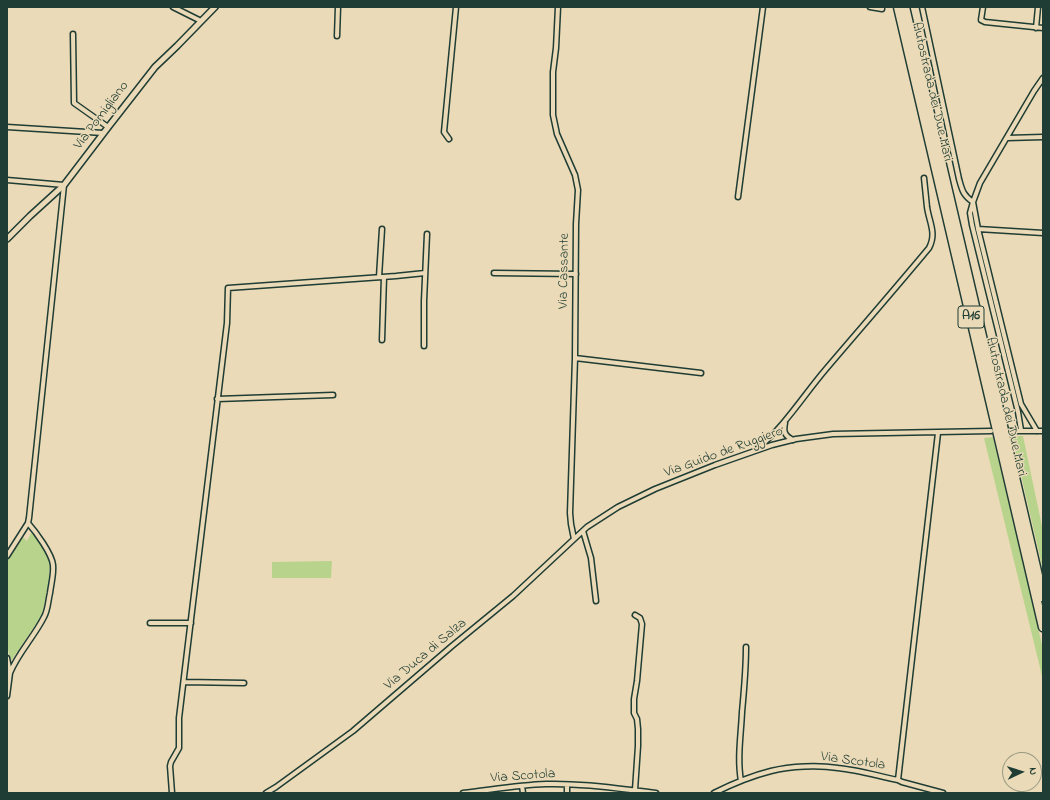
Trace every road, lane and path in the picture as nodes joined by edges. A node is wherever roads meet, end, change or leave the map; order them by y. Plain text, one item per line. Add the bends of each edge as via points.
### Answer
1 (173, 7) edge
2 (215, 7) edge
3 (338, 7) edge
4 (456, 7) edge
5 (558, 7) edge
6 (763, 7) edge
7 (870, 7) edge
8 (882, 7) edge
9 (898, 7) edge
10 (905, 7) edge
11 (922, 7) edge
12 (983, 7) edge
13 (1038, 7) edge
14 (201, 21) junction
15 (1036, 28) junction
16 (1043, 28) edge
17 (73, 34) dead end
18 (337, 36) dead end
19 (1043, 78) edge
20 (7, 127) edge
21 (108, 127) junction
22 (103, 133) junction
23 (1043, 137) edge
24 (449, 138) dead end
25 (1007, 138) junction
26 (924, 178) dead end
27 (7, 180) edge
28 (64, 186) junction
29 (738, 197) dead end
30 (973, 202) junction
31 (382, 229) dead end
32 (978, 229) junction
33 (1043, 233) edge
34 (427, 234) dead end
35 (7, 239) edge
36 (425, 273) junction
37 (494, 273) dead end
38 (576, 274) junction
39 (379, 277) junction
40 (384, 277) junction
41 (382, 340) dead end
42 (424, 346) dead end
43 (575, 358) junction
44 (701, 373) dead end
45 (333, 395) dead end
46 (217, 399) junction
47 (785, 422) junction
48 (1021, 430) junction
49 (1037, 430) junction
50 (991, 431) dead end
51 (1010, 431) dead end
52 (1043, 431) edge
53 (938, 433) junction
54 (793, 440) junction
55 (755, 451) junction
56 (28, 524) junction
57 (593, 524) joint
58 (583, 531) junction
59 (574, 539) junction
60 (7, 556) edge
61 (1043, 597) edge
62 (596, 601) dead end
63 (635, 615) dead end
64 (150, 623) dead end
65 (191, 623) junction
66 (1043, 627) edge
67 (746, 647) dead end
68 (7, 658) edge
69 (10, 673) junction
70 (184, 682) junction
71 (244, 683) dead end
72 (7, 696) edge
73 (898, 780) junction
74 (742, 781) junction
75 (567, 785) junction
76 (522, 786) junction
77 (634, 790) junction
78 (269, 792) edge
79 (172, 793) edge
80 (463, 793) edge
81 (523, 793) edge
82 (567, 793) edge
83 (656, 793) edge
84 (714, 793) edge
85 (943, 793) edge

1 - 14 street
2 - 14 street, Via Pomigliano
3 - 18 street
4 - 24 street via 444,132
5 - 38 street, Via Cassante via 553,115 557,134 575,175 578,190
6 - 29 street
7 - 8 street
9 - 66 highway, Autostrada dei Due Mari / A16
10 - 61 highway, Autostrada dei Due Mari / A16
11 - 30 street via 959,179 966,197
12 - 15 street via 982,20 985,22
13 - 15 street
14 - 21 street, Via Pomigliano via 155,67
15 - 16 street
17 - 21 street via 74,103
19 - 25 street
20 - 22 street
21 - 22 street, Via Pomigliano
22 - 28 street, Via Pomigliano
23 - 25 street
25 - 30 street via 980,183
26 - 47 street via 933,232 929,248
27 - 28 street
28 - 35 street, Via Pomigliano
28 - 56 street
30 - 32 street
30 - 48 street via 970,213 972,225
31 - 39 street
32 - 33 street
32 - 49 street via 1021,404
34 - 36 street
36 - 40 street
36 - 42 street
37 - 38 street
38 - 43 street, Via Cassante
39 - 40 street
39 - 46 street via 228,288 227,323
40 - 41 street
43 - 44 street
43 - 59 street, Via Cassante via 570,513
45 - 46 street
46 - 65 street
47 - 54 street via 784,432
47 - 55 street
48 - 49 street
48 - 51 street
49 - 52 street
50 - 53 street, Via Guido de Ruggiero
53 - 54 street, Via Guido de Ruggiero via 833,434
53 - 73 street
54 - 55 street, Via Guido de Ruggiero
55 - 57 street, Via Guido de Ruggiero via 655,489 618,507
56 - 60 street
56 - 69 street via 51,557 53,567 44,616
57 - 58 street, Via Duca di Salza
58 - 59 street, Via Duca di Salza
58 - 62 street via 591,558
59 - 78 street, Via Duca di Salza via 513,596 353,731
63 - 77 street via 640,618 642,624 634,698 638,729
64 - 65 street
65 - 70 street
67 - 74 street via 740,739
68 - 69 street
69 - 72 street
70 - 71 street
70 - 79 street via 179,718 179,748 170,766
73 - 74 street, Via Scotola via 853,770 796,767 772,770
73 - 85 street, Via Scotola
74 - 84 street, Via Scotola
75 - 76 street, Via Scotola
75 - 77 street, Via Scotola
75 - 82 street
76 - 80 street, Via Scotola
76 - 81 street
77 - 83 street, Via Scotola

